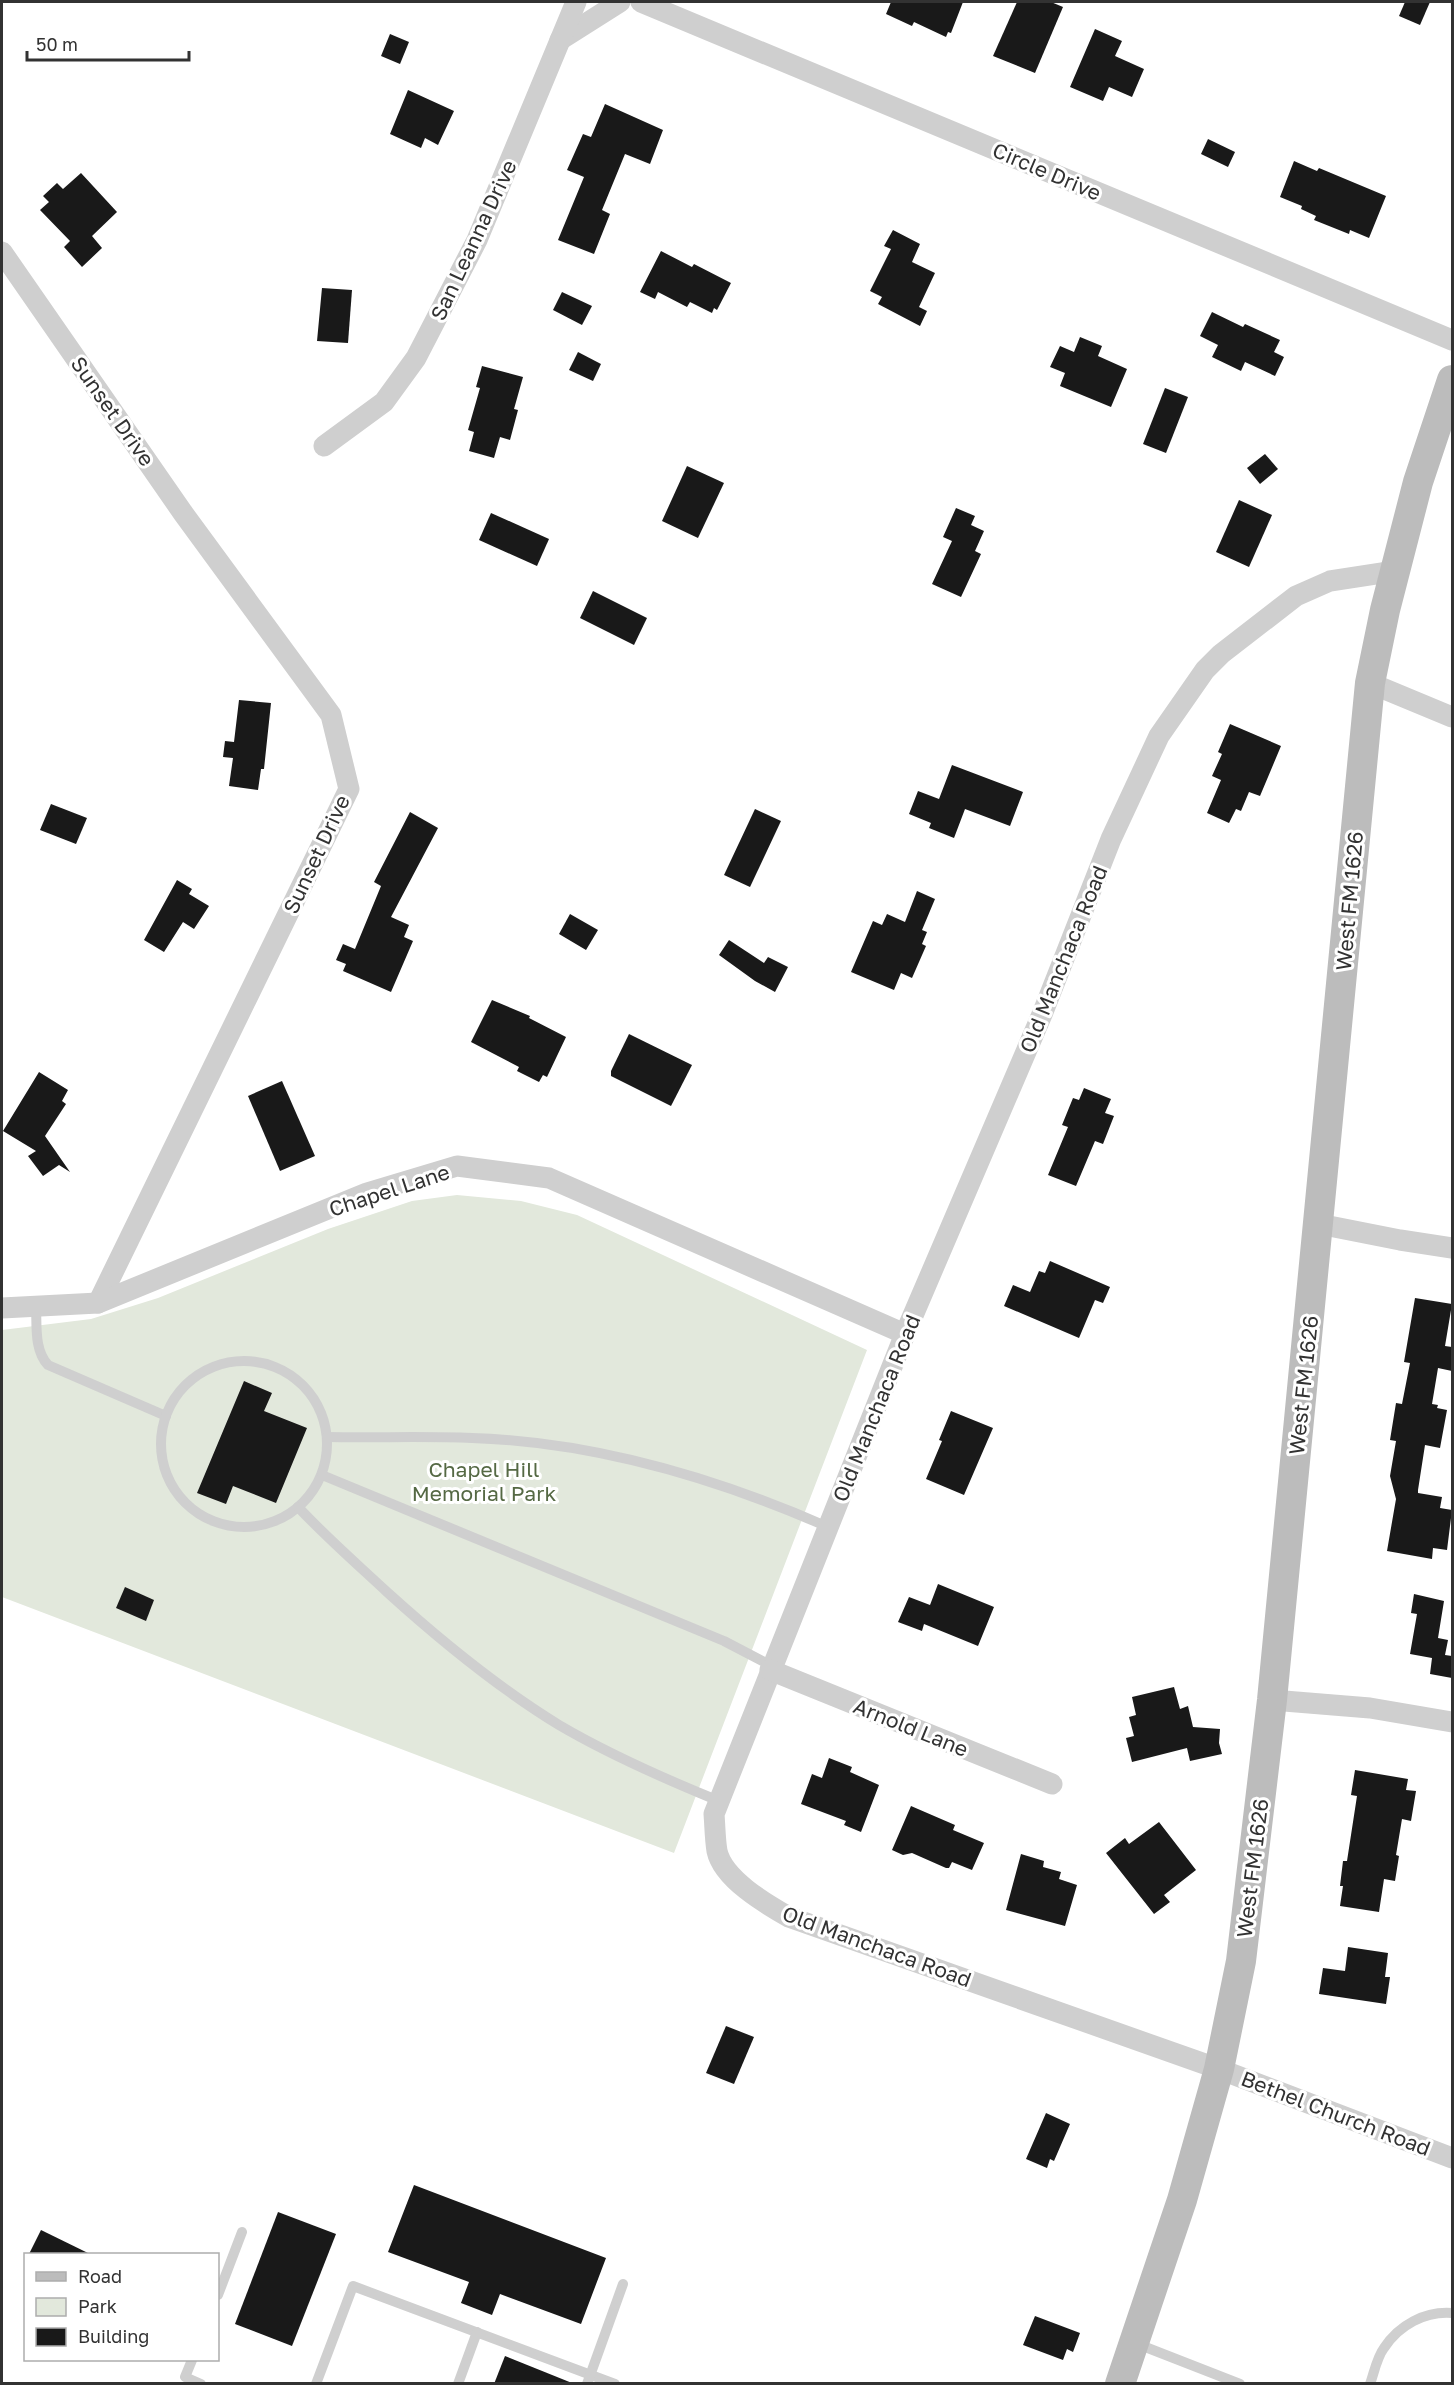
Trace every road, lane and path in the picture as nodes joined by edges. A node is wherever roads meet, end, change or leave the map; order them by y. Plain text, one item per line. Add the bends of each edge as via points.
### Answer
1 (576, 2) edge
2 (620, 2) edge
3 (641, 2) edge
4 (560, 40) junction
5 (2, 252) edge
6 (1452, 340) edge
7 (1452, 380) edge
8 (324, 446) dead end
9 (1395, 571) junction
10 (1370, 683) junction
11 (1452, 717) edge
12 (1319, 1224) junction
13 (1452, 1248) edge
14 (98, 1303) junction
15 (36, 1306) junction
16 (2, 1308) edge
17 (905, 1334) junction
18 (166, 1416) junction
19 (327, 1437) junction
20 (322, 1475) junction
21 (298, 1507) junction
22 (828, 1527) junction
23 (771, 1668) junction
24 (1272, 1700) junction
25 (1452, 1722) edge
26 (1052, 1784) dead end
27 (719, 1801) junction
28 (1219, 2069) junction
29 (1452, 2158) edge
30 (242, 2232) dead end
31 (623, 2284) dead end
32 (219, 2292) edge
33 (1452, 2313) edge
34 (477, 2332) junction
35 (1134, 2343) junction
36 (192, 2361) edge
37 (589, 2379) edge
38 (201, 2384) edge
39 (316, 2384) edge
40 (458, 2384) edge
41 (615, 2384) edge
42 (1120, 2384) edge
43 (1240, 2384) edge
44 (1370, 2384) edge

1 - 4 street, San Leanna Drive
2 - 4 street
3 - 6 street, Circle Drive
4 - 8 street, San Leanna Drive via 477,240 416,358 384,402
5 - 14 street, Sunset Drive via 183,513 331,715 349,789
7 - 9 main road, West FM 1626 via 1418,482
9 - 10 main road, West FM 1626
9 - 17 street, Old Manchaca Road via 1330,581 1296,596 1205,670 1159,736 1111,839 1043,1012
10 - 11 street
10 - 12 main road, West FM 1626
12 - 13 street
12 - 24 main road, West FM 1626
14 - 15 street, Chapel Lane
14 - 17 street, Chapel Lane via 368,1193 457,1167 549,1178
15 - 16 street, Chapel Lane
15 - 18 lane via 38,1349 48,1365
17 - 22 street, Old Manchaca Road
18 - 19 lane via 172,1401 190,1380 214,1366 241,1360 269,1363 293,1376 313,1395 325,1420
18 - 21 lane via 161,1455 169,1481 185,1504 207,1520 233,1528 261,1526 286,1517
19 - 20 lane
19 - 22 lane via 473,1438 596,1451 732,1488
20 - 21 lane via 308,1499
20 - 23 lane via 724,1641
21 - 27 lane via 454,1651 522,1702 649,1772
22 - 23 street, Old Manchaca Road
23 - 26 street, Arnold Lane
23 - 27 street, Old Manchaca Road
24 - 25 street via 1370,1708
24 - 28 main road, West FM 1626 via 1241,1961
27 - 28 street, Old Manchaca Road via 714,1814 718,1853 731,1875 764,1903 789,1917
28 - 29 street, Bethel Church Road
28 - 35 main road, West FM 1626 via 1182,2200
30 - 32 lane
31 - 37 lane
33 - 44 lane via 1438,2312 1407,2324 1383,2349
34 - 37 lane
34 - 39 lane via 353,2286
34 - 40 lane
35 - 42 main road, West FM 1626
35 - 43 lane
36 - 38 lane via 185,2377
37 - 41 lane

